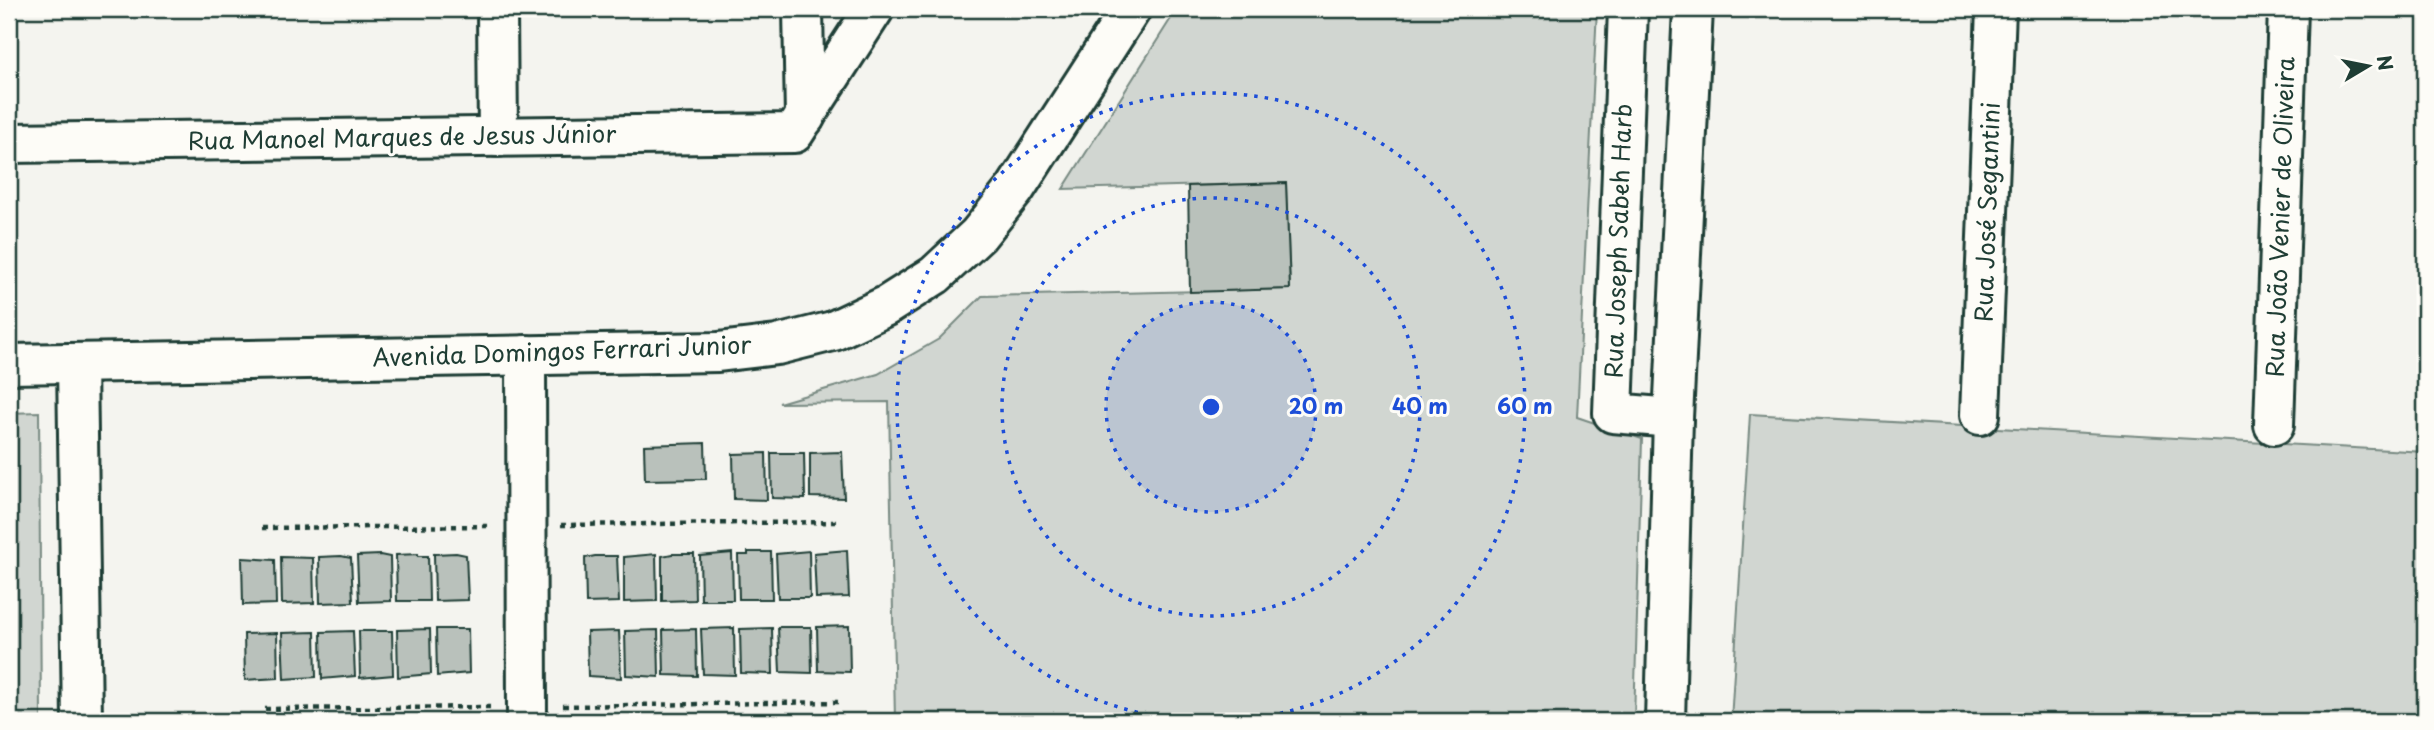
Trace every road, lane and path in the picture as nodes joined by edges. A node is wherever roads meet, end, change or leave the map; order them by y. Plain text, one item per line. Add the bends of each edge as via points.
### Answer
1 (497, 9) edge
2 (803, 9) edge
3 (874, 9) edge
4 (1131, 9) edge
5 (1628, 9) edge
6 (1693, 9) edge
7 (1996, 9) edge
8 (2288, 9) edge
9 (799, 125) junction
10 (498, 137) junction
11 (9, 143) edge
12 (526, 355) junction
13 (9, 363) edge
14 (77, 363) junction
15 (1980, 415) dead end
16 (1673, 418) junction
17 (2274, 425) dead end
18 (82, 721) edge
19 (527, 721) edge
20 (1665, 721) edge

1 - 10 street
2 - 9 street
3 - 9 street
4 - 12 street, Avenida Domingos Ferrari Junior via 1015,189 978,235 935,275 886,306 833,331 777,345 718,352
5 - 16 street, Rua Joseph Sabeh Harb via 1613,413
6 - 16 street
7 - 15 street, Rua José Segantini
8 - 17 street, Rua João Venier de Oliveira
9 - 10 street, Rua Manoel Marques de Jesus Júnior
10 - 11 street, Rua Manoel Marques de Jesus Júnior
12 - 14 street, Avenida Domingos Ferrari Junior
12 - 19 street
13 - 14 street, Avenida Domingos Ferrari Junior
14 - 18 street
16 - 20 street

